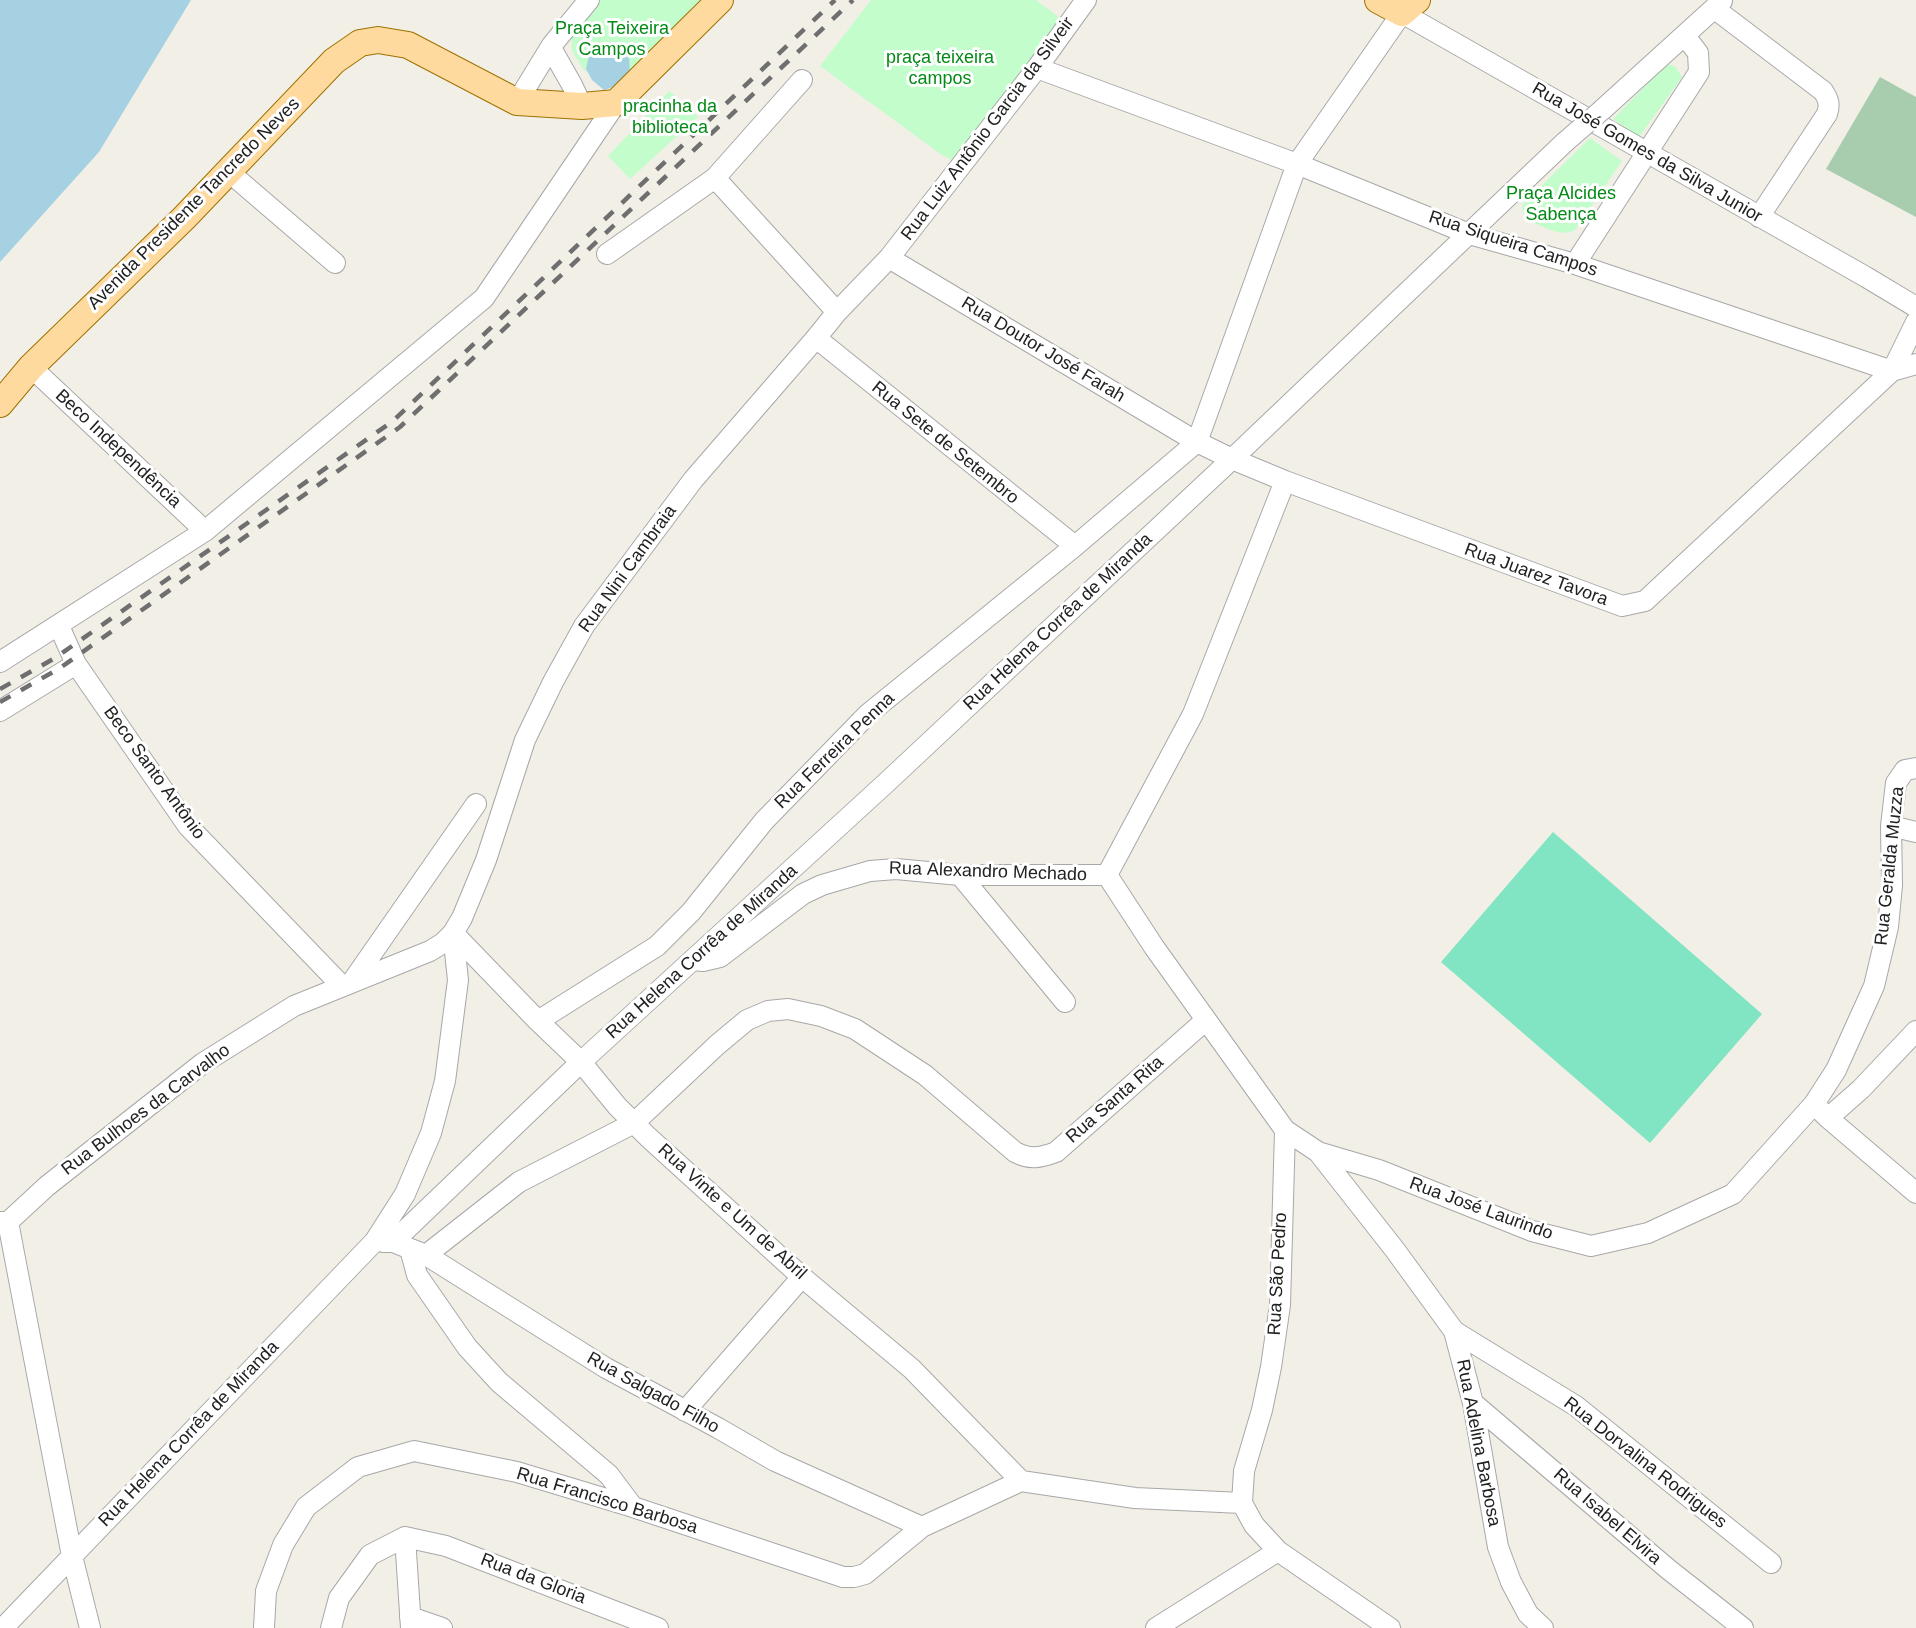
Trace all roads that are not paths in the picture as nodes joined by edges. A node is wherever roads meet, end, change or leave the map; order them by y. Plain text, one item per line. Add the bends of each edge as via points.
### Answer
1 (589, 0) edge
2 (720, 0) edge
3 (1086, 0) edge
4 (1378, 0) edge
5 (1719, 4) edge
6 (1409, 6) edge
7 (1685, 36) junction
8 (551, 48) junction
9 (1037, 68) junction
10 (802, 80) dead end
11 (517, 102) junction
12 (616, 103) junction
13 (582, 106) junction
14 (1646, 152) junction
15 (1297, 164) junction
16 (228, 172) junction
17 (715, 178) junction
18 (1759, 217) junction
19 (1469, 234) junction
20 (607, 254) dead end
21 (889, 258) junction
22 (334, 263) dead end
23 (1575, 264) junction
24 (1916, 307) edge
25 (837, 312) junction
26 (1916, 322) edge
27 (816, 338) junction
28 (1916, 364) edge
29 (31, 367) junction
30 (1892, 371) junction
31 (0, 404) edge
32 (1197, 442) junction
33 (1232, 459) junction
34 (1286, 481) junction
35 (205, 531) junction
36 (1075, 546) junction
37 (59, 626) junction
38 (0, 662) edge
39 (76, 664) junction
40 (0, 711) edge
41 (1916, 768) edge
42 (476, 804) dead end
43 (1891, 826) junction
44 (1916, 832) edge
45 (960, 875) junction
46 (1107, 875) junction
47 (453, 933) junction
48 (693, 960) junction
49 (347, 984) junction
50 (1065, 1002) dead end
51 (1206, 1020) junction
52 (538, 1021) junction
53 (1916, 1031) edge
54 (581, 1062) junction
55 (1814, 1104) junction
56 (1828, 1118) junction
57 (634, 1123) junction
58 (1285, 1130) junction
59 (1318, 1152) junction
60 (1916, 1192) edge
61 (4, 1222) edge
62 (401, 1247) junction
63 (802, 1276) junction
64 (1454, 1331) junction
65 (1473, 1403) junction
66 (685, 1411) junction
67 (1021, 1481) junction
68 (1242, 1503) junction
69 (633, 1507) junction
70 (922, 1527) junction
71 (405, 1537) junction
72 (1278, 1551) junction
73 (72, 1556) junction
74 (1771, 1563) dead end
75 (1523, 1621) edge
76 (411, 1622) edge
77 (1386, 1627) edge
78 (3, 1628) edge
79 (90, 1628) edge
80 (264, 1628) edge
81 (331, 1628) edge
82 (442, 1628) edge
83 (658, 1628) edge
84 (1156, 1628) edge
85 (1543, 1628) edge
86 (1743, 1628) edge

1 - 8 street
2 - 12 main road
3 - 9 street, Rua Luiz Antônio Garcia da Silveir
4 - 6 main road, Rua José Gomes da Silva Junior
5 - 7 street, Rua Helena Corrêa de Miranda
5 - 18 street via 1823,92 1830,106
6 - 14 street, Rua José Gomes da Silva Junior
6 - 15 street
7 - 14 street via 1698,53 1699,72
7 - 19 street, Rua Helena Corrêa de Miranda, bridge
8 - 11 street
8 - 13 street
9 - 15 street, Rua Siqueira Campos
9 - 21 street, Rua Luiz Antônio Garcia da Silveir
10 - 17 street
11 - 13 main road
11 - 16 main road, Avenida Presidente Tancredo Neves via 408,45 378,40 360,43 334,61
12 - 13 main road
12 - 35 street via 484,298
14 - 18 street, Rua José Gomes da Silva Junior
14 - 23 street
15 - 19 street, Rua Siqueira Campos
15 - 32 street
16 - 22 street
16 - 29 main road, Avenida Presidente Tancredo Neves
17 - 20 street
17 - 25 street
18 - 24 street, Rua José Gomes da Silva Junior
19 - 23 street, Rua Siqueira Campos
19 - 33 street, Rua Helena Corrêa de Miranda
21 - 25 street, Rua Nini Cambraia
21 - 32 street, Rua Doutor José Farah
23 - 30 street, Rua Siqueira Campos
25 - 27 street, Rua Nini Cambraia
26 - 30 street, Rua Juarez Tavora
27 - 36 street, Rua Sete de Setembro
27 - 47 street, Rua Nini Cambraia via 693,480 584,626 525,740 486,860
28 - 30 street
29 - 31 main road, Avenida Presidente Tancredo Neves
29 - 35 street, Beco Independência
30 - 34 street, Rua Juarez Tavora via 1645,602 1622,606
32 - 33 street, Rua Juarez Tavora
32 - 36 street, Rua Ferreira Penna
33 - 34 street, Rua Juarez Tavora
33 - 48 street, Rua Helena Corrêa de Miranda
34 - 46 street via 1193,714
35 - 37 street
36 - 52 street, Rua Ferreira Penna via 868,714 764,821 691,912 657,946
37 - 38 street
37 - 39 street, Beco Santo Antônio
39 - 40 street
39 - 49 street, Beco Santo Antônio via 188,826
41 - 43 street, Rua Geralda Muzza via 1905,770 1896,783
42 - 49 street
43 - 44 street
43 - 55 street, Rua Geralda Muzza via 1888,927 1874,986 1836,1070
45 - 46 street, Rua Alexandro Mechado
45 - 48 street, Rua Alexandro Mechado via 883,869 817,887 720,957
45 - 50 street
46 - 51 street
47 - 49 street, Rua Bulhoes da Carvalho via 430,951
47 - 52 street, Rua Vinte e Um de Abril
47 - 62 street via 458,980 445,1081 430,1133 405,1194
48 - 54 street, Rua Helena Corrêa de Miranda
49 - 61 street, Rua Bulhoes da Carvalho via 294,1006 203,1063
51 - 57 street, Rua Santa Rita via 1056,1152 1040,1158 1026,1158 1015,1152 925,1075 855,1029 788,1009 768,1011 747,1020
51 - 58 street
52 - 54 street, Rua Vinte e Um de Abril
53 - 56 street
54 - 57 street, Rua Vinte e Um de Abril
54 - 62 street, Rua Helena Corrêa de Miranda
55 - 56 street
55 - 59 street, Rua José Laurindo via 1733,1194 1648,1233 1592,1246 1533,1231 1378,1170
56 - 60 street
57 - 62 street
57 - 63 street, Rua Vinte e Um de Abril
58 - 59 street, Rua Adelina Barbosa
58 - 68 street, Rua São Pedro via 1280,1305 1262,1410 1244,1471
59 - 64 street, Rua Adelina Barbosa
61 - 73 street, Rua Bulhoes da Carvalho
62 - 66 street, Rua Salgado Filho
62 - 69 street via 467,1347 499,1382 609,1475
62 - 73 street, Rua Helena Corrêa de Miranda
63 - 66 street
63 - 67 street, Rua Vinte e Um de Abril via 912,1370
64 - 65 street, Rua Adelina Barbosa
64 - 74 street, Rua Dorvalina Rodrigues via 1576,1406
65 - 75 street, Rua Adelina Barbosa via 1498,1547
65 - 86 street, Rua Isabel Elvira
66 - 70 street, Rua Salgado Filho via 775,1461
67 - 68 street via 1135,1498
67 - 70 street, Rua Francisco Barbosa
68 - 72 street via 1254,1525
69 - 70 street, Rua Francisco Barbosa via 854,1578 865,1574
69 - 80 street, Rua Francisco Barbosa via 517,1472 414,1451 358,1467 306,1507 283,1545 266,1591
71 - 76 street
71 - 81 street via 370,1555 339,1598
71 - 83 street, Rua da Gloria via 446,1546
72 - 77 street
72 - 84 street
73 - 78 street, Rua Helena Corrêa de Miranda
73 - 79 street, Rua Bulhoes da Carvalho
75 - 85 street, Rua Adelina Barbosa
76 - 82 street

